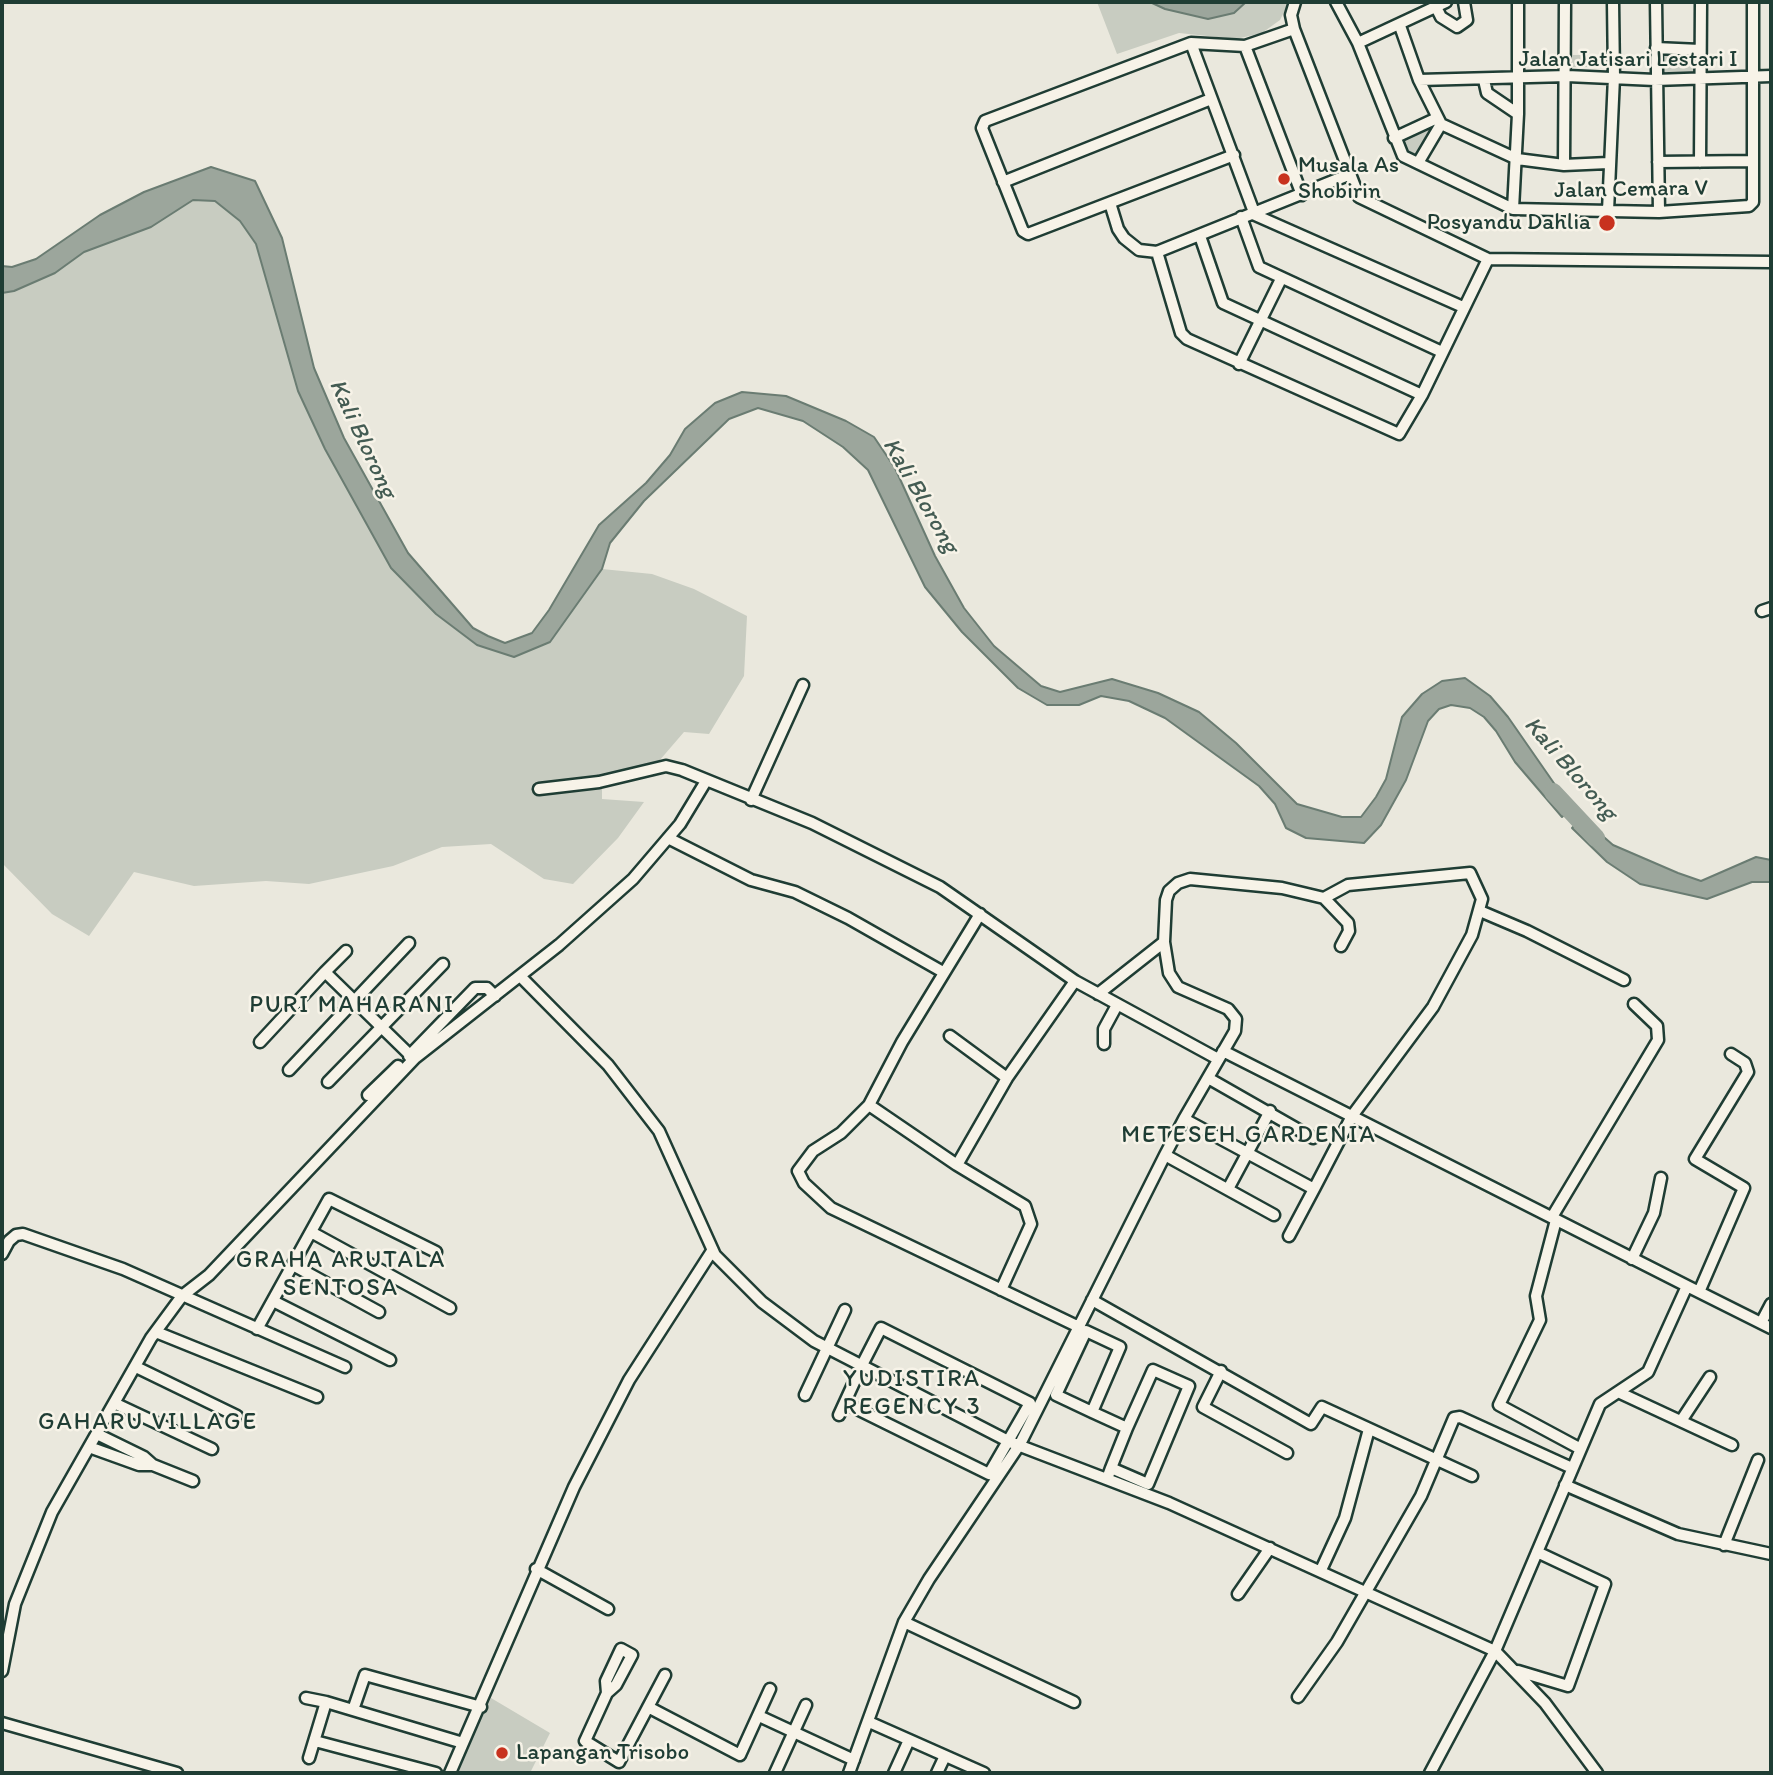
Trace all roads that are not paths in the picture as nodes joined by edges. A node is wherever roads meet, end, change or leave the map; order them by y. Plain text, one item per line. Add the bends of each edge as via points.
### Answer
1 (1295, 2) edge
2 (1464, 2) edge
3 (1518, 2) edge
4 (1565, 2) edge
5 (1613, 2) edge
6 (1656, 2) edge
7 (1701, 2) edge
8 (1753, 2) edge
9 (1340, 3) edge
10 (1441, 4) edge
11 (1400, 26) junction
12 (1294, 29) junction
13 (1191, 43) junction
14 (1359, 43) junction
15 (1245, 46) junction
16 (1656, 48) junction
17 (1700, 50) junction
18 (1567, 76) junction
19 (1771, 76) edge
20 (1518, 78) junction
21 (1614, 78) junction
22 (1700, 79) junction
23 (1753, 79) junction
24 (1419, 80) junction
25 (1484, 80) junction
26 (1656, 80) junction
27 (1211, 99) junction
28 (1518, 114) junction
29 (1438, 122) junction
30 (1394, 138) junction
31 (1234, 155) junction
32 (1517, 159) junction
33 (1753, 161) junction
34 (1658, 162) junction
35 (1700, 162) junction
36 (1418, 163) junction
37 (1608, 163) junction
38 (1564, 164) junction
39 (1348, 176) junction
40 (1003, 182) junction
41 (1302, 195) junction
42 (1110, 203) junction
43 (1513, 209) junction
44 (1608, 211) junction
45 (1659, 212) junction
46 (1255, 215) junction
47 (1241, 217) junction
48 (1199, 236) junction
49 (1157, 252) junction
50 (1488, 259) junction
51 (1771, 262) edge
52 (1280, 279) junction
53 (1463, 307) junction
54 (1260, 320) junction
55 (1442, 352) junction
56 (1239, 365) junction
57 (1422, 395) junction
58 (803, 685) dead end
59 (706, 781) junction
60 (539, 789) dead end
61 (751, 800) junction
62 (668, 838) junction
63 (1324, 898) junction
64 (1480, 911) junction
65 (980, 914) junction
66 (1164, 942) junction
67 (409, 943) dead end
68 (1341, 946) dead end
69 (346, 951) dead end
70 (443, 964) dead end
71 (325, 972) junction
72 (943, 972) junction
73 (520, 976) junction
74 (1624, 980) dead end
75 (1075, 981) junction
76 (1098, 994) junction
77 (495, 996) junction
78 (353, 1000) junction
79 (1634, 1004) dead end
80 (1116, 1005) junction
81 (382, 1027) junction
82 (950, 1036) dead end
83 (260, 1042) dead end
84 (1104, 1044) dead end
85 (1731, 1054) dead end
86 (410, 1055) junction
87 (1221, 1055) junction
88 (289, 1070) dead end
89 (1007, 1078) junction
90 (1208, 1078) junction
91 (328, 1082) dead end
92 (368, 1095) dead end
93 (869, 1105) junction
94 (1270, 1111) junction
95 (1352, 1116) junction
96 (1184, 1119) junction
97 (1313, 1138) dead end
98 (1248, 1152) junction
99 (1165, 1155) junction
100 (957, 1165) junction
101 (1661, 1178) dead end
102 (1228, 1189) junction
103 (1314, 1189) junction
104 (1274, 1215) dead end
105 (1554, 1218) junction
106 (311, 1232) junction
107 (1289, 1236) dead end
108 (712, 1251) junction
109 (436, 1252) dead end
110 (2, 1254) edge
111 (1632, 1259) junction
112 (293, 1265) junction
113 (1687, 1286) junction
114 (1001, 1290) junction
115 (1699, 1292) junction
116 (182, 1296) junction
117 (1092, 1300) junction
118 (273, 1301) junction
119 (1771, 1304) edge
120 (450, 1308) dead end
121 (845, 1310) dead end
122 (379, 1312) dead end
123 (1766, 1325) edge
124 (1079, 1327) junction
125 (257, 1329) junction
126 (156, 1332) junction
127 (828, 1348) junction
128 (390, 1360) dead end
129 (862, 1365) junction
130 (136, 1367) junction
131 (345, 1367) dead end
132 (1221, 1370) junction
133 (1710, 1377) dead end
134 (1618, 1392) junction
135 (805, 1395) dead end
136 (317, 1397) dead end
137 (114, 1403) junction
138 (845, 1403) junction
139 (1092, 1412) junction
140 (839, 1415) dead end
141 (237, 1416) dead end
142 (1681, 1421) junction
143 (1127, 1428) junction
144 (1368, 1429) junction
145 (97, 1434) junction
146 (1014, 1441) junction
147 (1732, 1445) dead end
148 (89, 1447) junction
149 (1579, 1448) junction
150 (212, 1449) dead end
151 (1287, 1453) dead end
152 (1438, 1459) junction
153 (1758, 1460) dead end
154 (153, 1465) junction
155 (1111, 1468) junction
156 (1572, 1468) junction
157 (1472, 1476) dead end
158 (1107, 1479) junction
159 (193, 1481) dead end
160 (1565, 1485) junction
161 (1724, 1545) junction
162 (1270, 1548) junction
163 (1537, 1552) junction
164 (1771, 1553) edge
165 (536, 1569) junction
166 (1321, 1570) junction
167 (1367, 1590) junction
168 (1238, 1594) dead end
169 (608, 1609) dead end
170 (904, 1622) junction
171 (1495, 1651) junction
172 (1514, 1670) junction
173 (2, 1671) edge
174 (665, 1675) dead end
175 (770, 1689) dead end
176 (607, 1693) dead end
177 (1298, 1697) dead end
178 (306, 1698) dead end
179 (326, 1702) junction
180 (1074, 1702) dead end
181 (806, 1705) dead end
182 (481, 1707) junction
183 (648, 1707) junction
184 (353, 1710) junction
185 (759, 1716) junction
186 (869, 1722) junction
187 (2, 1723) edge
188 (794, 1732) junction
189 (909, 1740) junction
190 (315, 1741) junction
191 (463, 1743) junction
192 (945, 1756) junction
193 (309, 1758) dead end
194 (854, 1760) junction
195 (177, 1773) edge
196 (436, 1773) edge
197 (450, 1773) edge
198 (775, 1773) edge
199 (849, 1773) edge
200 (894, 1773) edge
201 (937, 1773) edge
202 (981, 1773) edge
203 (1430, 1773) edge
204 (1597, 1773) edge

1 - 12 street via 1291,15
2 - 10 street via 1467,20 1457,27 1441,17
3 - 20 street
4 - 18 street
5 - 21 street
6 - 16 street
7 - 17 street
8 - 23 street
9 - 14 street
10 - 11 street
11 - 14 street
11 - 24 street
12 - 15 street
12 - 39 street
13 - 15 street
13 - 27 street
13 - 40 street via 985,121 982,131
14 - 30 street
15 - 41 street
16 - 17 street
16 - 26 street
17 - 22 street
18 - 20 street, Jalan Jatisari Lestari I
18 - 21 street, Jalan Jatisari Lestari I
18 - 38 street
19 - 23 street, Jalan Jatisari Lestari I
20 - 25 street, Jalan Jatisari Lestari I
20 - 28 street
21 - 26 street, Jalan Jatisari Lestari I
21 - 37 street
22 - 23 street, Jalan Jatisari Lestari I
22 - 26 street, Jalan Jatisari Lestari I
22 - 35 street
23 - 33 street
24 - 25 street, Jalan Jatisari Lestari I
24 - 29 street
25 - 28 street, Jalan Jatisari Lestari I via 1488,93
26 - 34 street
27 - 31 street
27 - 40 street
28 - 32 street
29 - 30 street
29 - 32 street
29 - 36 street
30 - 36 street via 1403,156
31 - 42 street
31 - 46 street
32 - 38 street
32 - 43 street
33 - 35 street
33 - 45 street, Jalan Cemara V via 1753,202 1749,206
34 - 35 street
34 - 45 street
36 - 43 street
37 - 38 street
37 - 44 street
39 - 41 street
39 - 50 street via 1359,197
40 - 42 street via 1028,234
41 - 46 street
42 - 49 street via 1124,238 1139,250
43 - 44 street, Jalan Cemara V
44 - 45 street, Jalan Cemara V
46 - 47 street
46 - 53 street
47 - 48 street
47 - 52 street via 1257,265
48 - 49 street
48 - 54 street via 1223,303
49 - 56 street via 1181,333
50 - 51 street
50 - 53 street
52 - 54 street
52 - 55 street
53 - 55 street
54 - 56 street
54 - 57 street
55 - 57 street
56 - 57 street via 1396,434 1404,431
58 - 61 street
59 - 60 street via 666,766 599,782
59 - 61 street
59 - 62 street
61 - 65 street via 871,852 940,887
62 - 72 street via 751,880 794,892 848,918
62 - 73 street via 633,879
63 - 64 street via 1348,885 1470,873 1482,899
63 - 66 street via 1283,888 1190,879 1178,883 1166,900
63 - 68 street via 1348,923
64 - 74 street
64 - 95 street via 1433,1007
65 - 72 street
65 - 75 street
66 - 76 street
66 - 87 street via 1169,973 1178,987 1228,1009 1236,1019 1235,1031
67 - 78 street
69 - 71 street
70 - 81 street
71 - 78 street
71 - 83 street
72 - 93 street
73 - 77 street
73 - 108 street via 608,1065 659,1131
75 - 76 street
75 - 89 street
76 - 80 street
77 - 86 street via 486,988 475,988
77 - 116 street via 415,1058 209,1275
78 - 81 street
78 - 88 street
79 - 105 street via 1657,1026 1658,1040
80 - 84 street via 1104,1029
80 - 87 street
81 - 86 street
81 - 91 street
82 - 89 street
85 - 115 street via 1745,1063 1748,1072 1695,1159 1744,1188
86 - 92 street
87 - 90 street
87 - 95 street
89 - 100 street
90 - 94 street
90 - 96 street
93 - 100 street
93 - 114 street via 799,1166 804,1183 831,1208
94 - 97 street
94 - 98 street
95 - 103 street
95 - 105 street
96 - 98 street
96 - 99 street
98 - 102 street
98 - 103 street
99 - 102 street
99 - 117 street
100 - 114 street via 1025,1206 1030,1215 1031,1224
101 - 111 street via 1654,1213
102 - 104 street
103 - 107 street
105 - 111 street
105 - 149 street via 1536,1296 1541,1320 1499,1405
106 - 109 street via 329,1199
106 - 112 street
106 - 120 street
108 - 127 street via 762,1302
108 - 165 street via 620,1395
110 - 116 street via 9,1241 23,1234 123,1269
111 - 113 street
112 - 118 street
112 - 122 street
113 - 115 street
113 - 134 street via 1648,1372
114 - 124 street
115 - 123 street
116 - 125 street
116 - 126 street
117 - 124 street
117 - 132 street
118 - 125 street
118 - 128 street
119 - 123 street
121 - 127 street
124 - 146 street
125 - 131 street
126 - 130 street
126 - 136 street
127 - 129 street
127 - 135 street
129 - 138 street
129 - 146 street
129 - 146 street via 881,1328 1030,1403
130 - 137 street
130 - 141 street
132 - 144 street via 1311,1424 1322,1407
132 - 151 street via 1203,1407
133 - 142 street
134 - 142 street
134 - 149 street via 1600,1404
137 - 145 street
137 - 150 street
138 - 140 street
138 - 146 street via 989,1474
139 - 139 street via 1056,1395 1086,1331 1119,1347
139 - 143 street
142 - 147 street
143 - 155 street
143 - 155 street via 1153,1370 1189,1386 1148,1484
144 - 152 street
144 - 166 street via 1345,1518
145 - 148 street
145 - 154 street
146 - 158 street
146 - 170 street
148 - 154 street via 139,1465
148 - 173 street via 34,1553 15,1604
149 - 156 street
152 - 156 street via 1450,1424 1460,1417
152 - 157 street
152 - 167 street
153 - 161 street
154 - 159 street
155 - 158 street
156 - 160 street
158 - 162 street
160 - 161 street via 1678,1534
160 - 163 street
161 - 164 street
162 - 166 street
162 - 168 street
163 - 171 street
163 - 172 street via 1605,1584 1568,1686
165 - 169 street
165 - 182 street
166 - 167 street
167 - 171 street
167 - 177 street
170 - 180 street
170 - 186 street
171 - 172 street
171 - 203 street
172 - 204 street
174 - 183 street
175 - 185 street
176 - 183 street via 585,1741 619,1762
178 - 179 street
179 - 184 street
179 - 190 street
181 - 188 street
182 - 184 street via 365,1675
182 - 191 street
183 - 185 street via 740,1755
184 - 191 street
185 - 188 street
186 - 189 street
186 - 194 street
187 - 195 street
188 - 194 street
188 - 198 street
189 - 192 street
189 - 200 street
190 - 193 street
190 - 196 street
191 - 197 street
192 - 201 street
192 - 202 street
194 - 199 street

